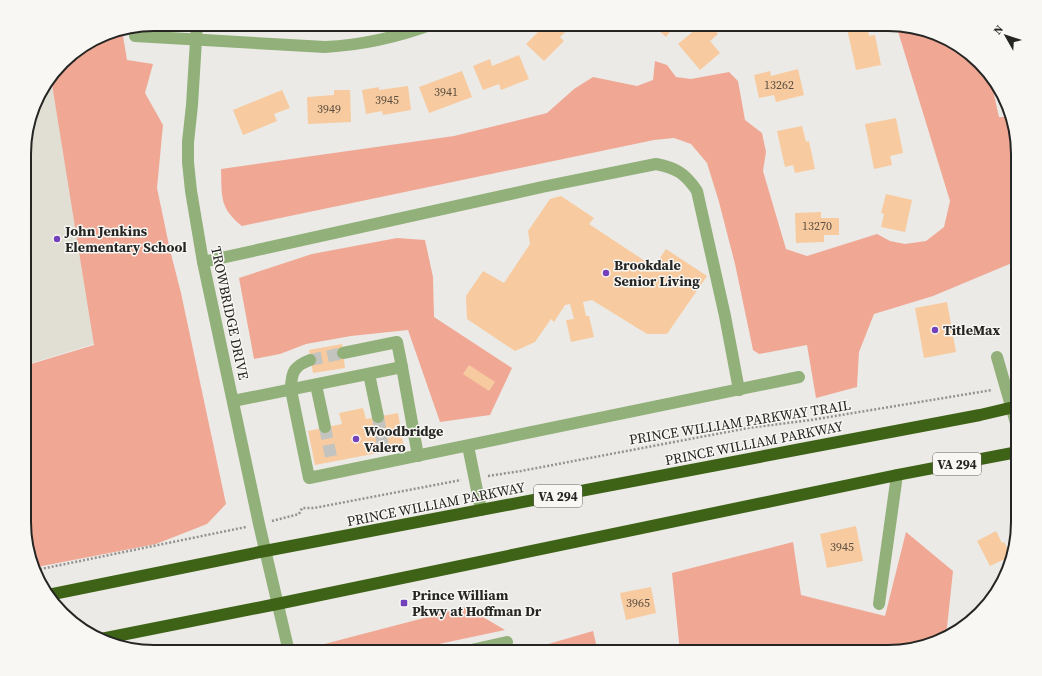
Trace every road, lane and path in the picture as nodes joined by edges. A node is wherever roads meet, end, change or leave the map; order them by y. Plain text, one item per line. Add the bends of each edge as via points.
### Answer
1 (197, 31) edge
2 (413, 31) edge
3 (135, 36) dead end
4 (196, 39) junction
5 (203, 262) junction
6 (343, 354) tunnel mouth
7 (998, 357) dead end
8 (310, 360) tunnel mouth
9 (402, 367) junction
10 (369, 374) junction
11 (799, 377) dead end
12 (316, 385) junction
13 (292, 390) junction
14 (738, 390) junction
15 (976, 393) dead end
16 (1011, 395) edge
17 (233, 401) junction
18 (1011, 408) edge
19 (378, 417) tunnel mouth
20 (325, 427) tunnel mouth
21 (468, 446) junction
22 (1011, 453) edge
23 (418, 456) junction
24 (507, 474) dead end
25 (897, 475) junction
26 (453, 481) dead end
27 (481, 510) junction
28 (299, 514) dead end
29 (225, 532) dead end
30 (265, 551) junction
31 (41, 569) edge
32 (54, 594) edge
33 (277, 604) junction
34 (879, 604) dead end
35 (110, 637) edge
36 (507, 642) dead end
37 (287, 645) edge
38 (494, 645) edge

1 - 4 street, TROWBRIDGE DRIVE
2 - 4 street via 378,41 325,47
3 - 4 street
4 - 5 street, TROWBRIDGE DRIVE via 188,162
5 - 14 street via 542,187 656,164 669,166 690,180 697,191
5 - 17 street, TROWBRIDGE DRIVE
6 - 9 street via 397,342
7 - 16 street
8 - 13 street via 294,370
9 - 10 street
9 - 23 street
10 - 12 street
10 - 19 street
11 - 14 street
12 - 13 street
12 - 20 street
13 - 17 street
13 - 23 street via 309,478 333,468 386,457
14 - 21 street
15 - 24 path, PRINCE WILLIAM PARKWAY TRAIL via 748,428
17 - 30 street, TROWBRIDGE DRIVE
18 - 27 highway, PRINCE WILLIAM PARKWAY / VA 294
21 - 23 street
21 - 27 street
22 - 25 highway, VA 294
25 - 33 highway, VA 294
25 - 34 street
26 - 28 path via 314,508 302,508
27 - 30 highway, PRINCE WILLIAM PARKWAY / VA 294
29 - 31 path
30 - 32 highway, PRINCE WILLIAM PARKWAY / VA 294
30 - 33 street, TROWBRIDGE DRIVE
33 - 35 highway, VA 294
33 - 37 street, TROWBRIDGE DRIVE
36 - 38 street

